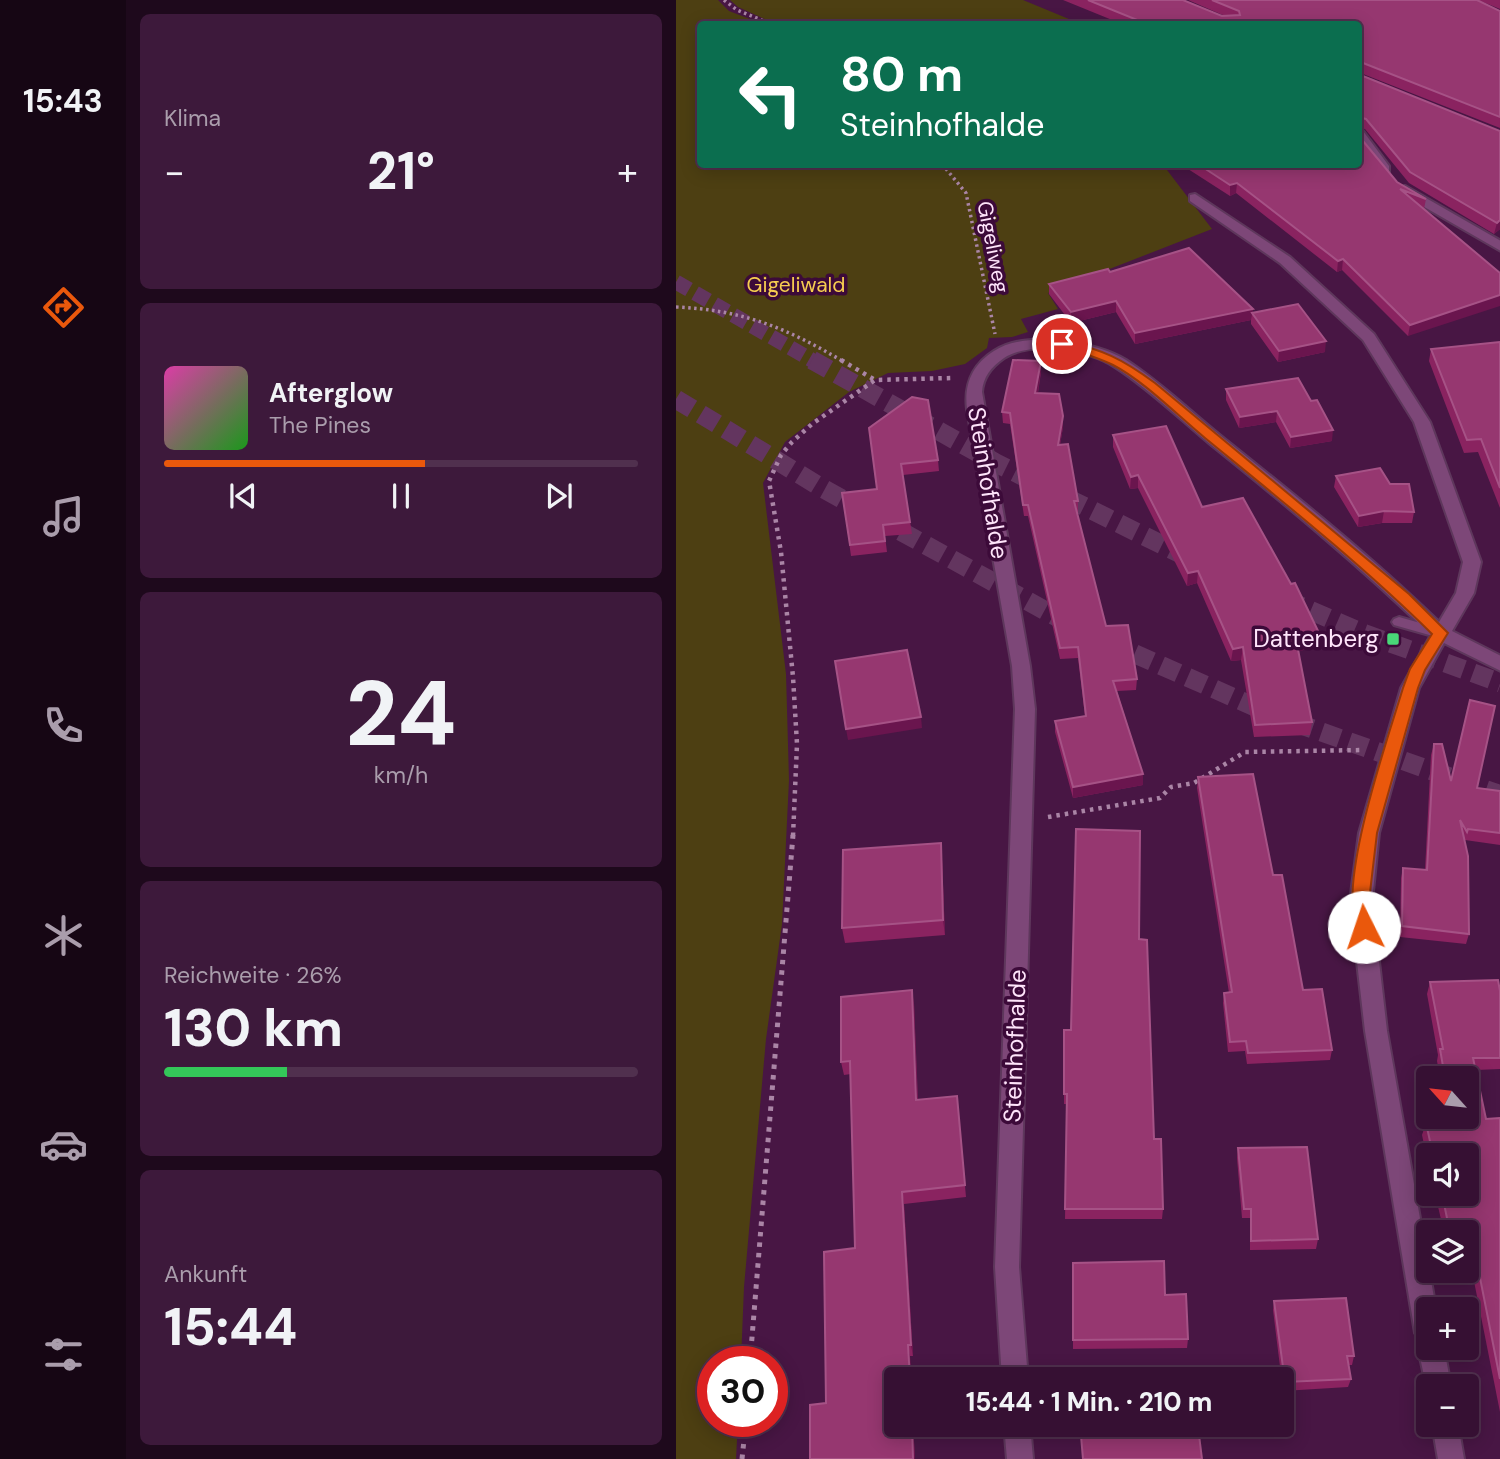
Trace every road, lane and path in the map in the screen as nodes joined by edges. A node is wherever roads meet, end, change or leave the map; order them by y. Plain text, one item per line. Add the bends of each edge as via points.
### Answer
1 (724, 0) edge
2 (764, 21) edge
3 (1362, 139) edge
4 (945, 168) edge
5 (1195, 198) dead end
6 (1500, 247) edge
7 (676, 307) edge
8 (995, 336) dead end
9 (963, 377) dead end
10 (875, 380) junction
11 (1399, 622) dead end
12 (1440, 633) junction
13 (1500, 664) edge
14 (1372, 750) dead end
15 (1023, 821) junction
16 (1422, 1297) edge
17 (751, 1346) edge
18 (1013, 1367) edge
19 (744, 1437) edge
20 (1018, 1437) edge
21 (1447, 1437) edge
22 (742, 1459) edge
23 (1020, 1459) edge
24 (1451, 1459) edge

1 - 2 path
3 - 6 street via 1402,188
4 - 8 path, Gigeliweg via 966,192
5 - 12 street via 1284,260 1369,337 1422,422 1473,573
7 - 10 path via 709,307 789,328
9 - 10 path
10 - 17 path via 802,433 781,455 769,481 793,677 796,801
11 - 12 lane
12 - 13 street, Steinhofhalde
12 - 15 street, Steinhofhalde via 1269,483 1120,363 1062,344 1030,344 1001,352 977,376 974,391 1021,666
12 - 16 street via 1410,688 1369,833 1361,901 1376,1031
14 - 15 path via 1245,752 1194,783 1171,787 1160,798
15 - 18 street, Steinhofhalde via 1007,1267
19 - 22 path
20 - 23 street
21 - 24 street

